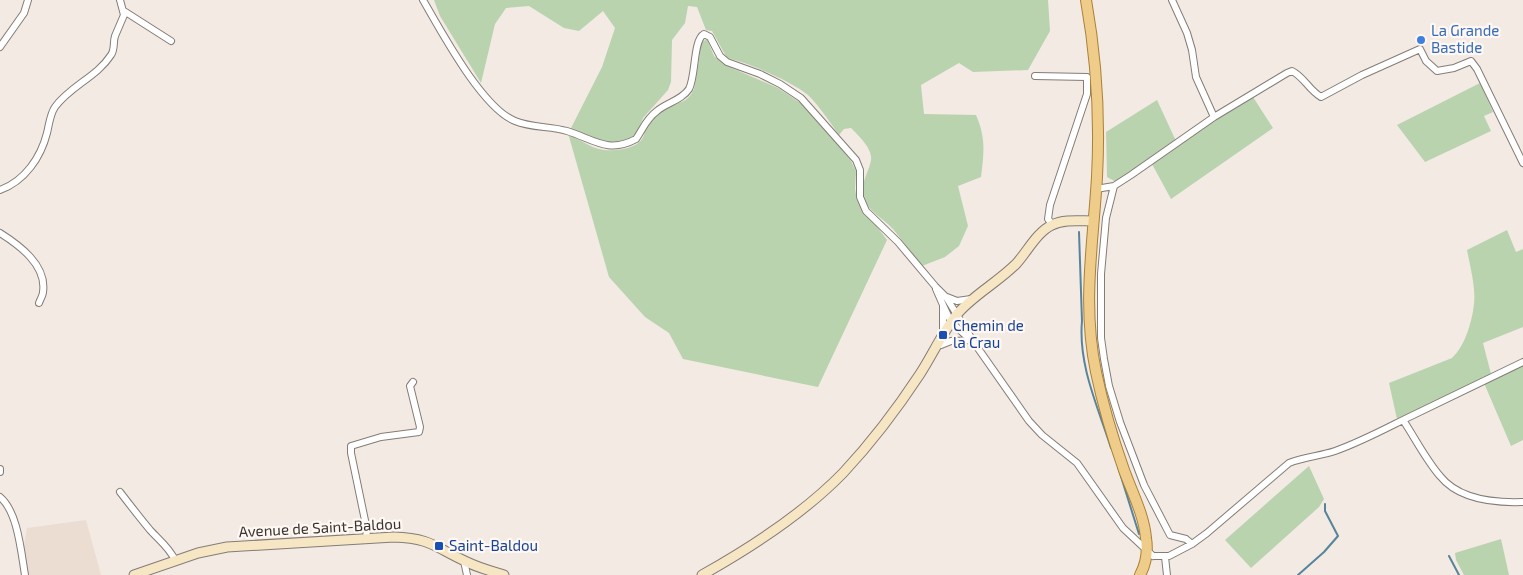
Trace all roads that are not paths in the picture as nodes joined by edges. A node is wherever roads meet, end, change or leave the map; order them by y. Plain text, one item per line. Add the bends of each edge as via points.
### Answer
1 (28, 0) edge
2 (120, 0) edge
3 (423, 0) edge
4 (1086, 0) edge
5 (1172, 0) edge
6 (124, 11) junction
7 (171, 41) dead end
8 (0, 47) edge
9 (1035, 76) dead end
10 (1214, 117) junction
11 (1523, 163) edge
12 (1114, 186) junction
13 (1096, 189) junction
14 (0, 190) edge
15 (1093, 221) junction
16 (1053, 224) junction
17 (0, 233) edge
18 (935, 286) junction
19 (984, 291) junction
20 (946, 297) junction
21 (972, 299) junction
22 (39, 303) dead end
23 (943, 305) junction
24 (960, 316) junction
25 (953, 325) junction
26 (943, 335) junction
27 (973, 342) junction
28 (941, 345) junction
29 (934, 352) junction
30 (1523, 362) edge
31 (413, 382) dead end
32 (1403, 420) junction
33 (1115, 440) junction
34 (120, 492) dead end
35 (0, 497) edge
36 (1523, 502) edge
37 (366, 538) junction
38 (1192, 544) junction
39 (1150, 553) junction
40 (1165, 556) junction
41 (174, 560) junction
42 (464, 561) junction
43 (25, 575) edge
44 (134, 575) edge
45 (467, 575) edge
46 (504, 575) edge
47 (702, 575) edge
48 (1140, 575) edge
49 (1147, 575) edge
50 (1167, 575) edge

1 - 8 street via 24,13
2 - 6 street
3 - 18 street via 482,93 499,112 523,124 567,131 602,145 636,139 656,111 686,93 693,78 699,39 708,35 723,59 780,84 807,103 856,160 860,170 860,197 866,211 898,242
4 - 13 main road via 1095,84
5 - 10 street via 1190,41 1196,77
6 - 7 street
6 - 14 street via 114,38 113,53 106,63 61,99 53,110 37,159 15,181
9 - 16 street via 1087,77 1087,94 1052,200 1048,219
10 - 11 street via 1292,71 1321,96 1420,49 1426,61 1437,71 1471,61
10 - 12 street
12 - 13 street
12 - 38 street via 1106,218 1100,282 1101,338 1109,386 1152,503 1170,535
13 - 15 main road
15 - 16 street
15 - 33 main road via 1088,278 1090,329 1100,388
16 - 19 street
17 - 22 street via 32,259 39,271 43,292
18 - 20 street
18 - 23 street
19 - 21 street
19 - 24 street
20 - 21 street via 957,301
20 - 24 street
21 - 24 street
23 - 25 street
23 - 26 street
24 - 25 street
24 - 27 street
25 - 26 street
25 - 27 street
25 - 28 street
26 - 29 street
27 - 28 street via 951,341
27 - 39 street via 1029,421 1077,463 1124,528
28 - 29 street
29 - 47 street via 896,409 842,473 768,534
30 - 32 street
31 - 37 street via 410,386 419,432 380,437 351,446
32 - 36 street via 1440,478 1451,486 1483,500
32 - 38 street via 1334,451 1290,463
33 - 39 main road
33 - 39 main road via 1146,514 1153,538
34 - 41 street via 170,550
35 - 43 street via 7,502 14,520
37 - 41 street, Avenue de Saint-Baldou via 237,545
37 - 42 street, Avenue de Saint-Baldou via 420,539
38 - 40 street
39 - 40 street
39 - 48 main road
39 - 49 main road via 1152,564
40 - 50 street
41 - 44 street, Avenue de Saint-Baldou
42 - 45 street
42 - 46 street, Avenue de Saint-Baldou

